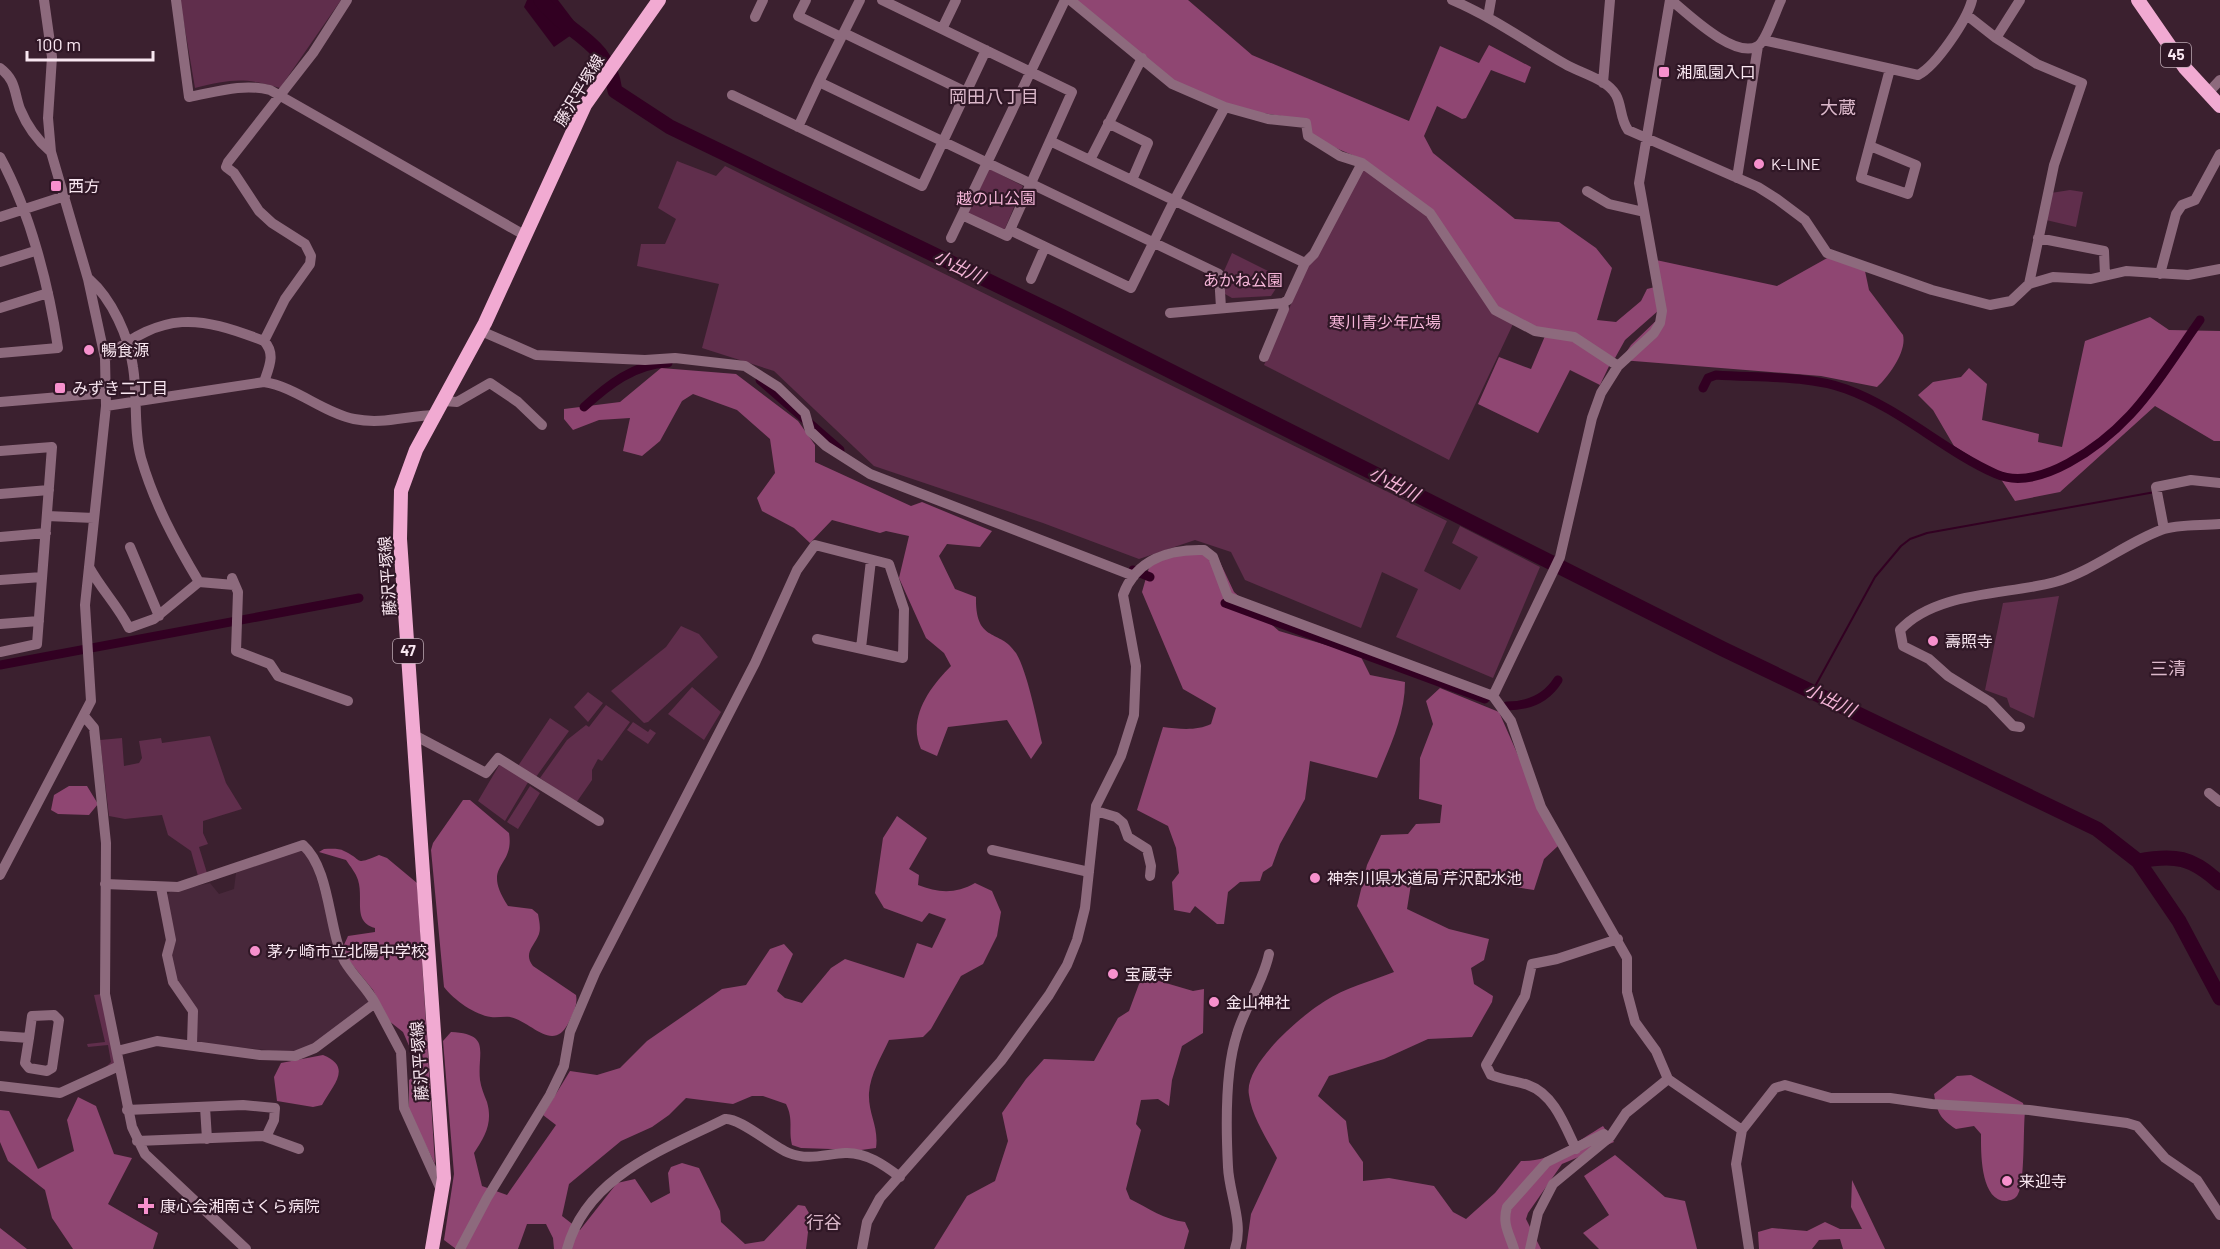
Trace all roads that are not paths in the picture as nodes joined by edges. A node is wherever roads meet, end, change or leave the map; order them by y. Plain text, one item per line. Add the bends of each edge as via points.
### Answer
1 (44, 0) edge
2 (176, 0) edge
3 (347, 0) edge
4 (659, 0) edge
5 (763, 0) edge
6 (806, 0) edge
7 (860, 0) edge
8 (882, 0) edge
9 (956, 0) edge
10 (1065, 0) edge
11 (1070, 0) edge
12 (1452, 0) edge
13 (1491, 0) edge
14 (1610, 0) edge
15 (1670, 0) edge
16 (1781, 0) edge
17 (1972, 0) edge
18 (2020, 0) edge
19 (2138, 0) edge
20 (1968, 16) junction
21 (755, 17) dead end
22 (1488, 17) junction
23 (942, 29) junction
24 (843, 35) junction
25 (1996, 38) junction
26 (1761, 43) junction
27 (986, 50) junction
28 (1142, 58) junction
29 (0, 68) edge
30 (1890, 69) junction
31 (1030, 72) junction
32 (2220, 80) edge
33 (819, 82) junction
34 (1603, 83) junction
35 (966, 92) junction
36 (2209, 92) junction
37 (281, 95) junction
38 (732, 95) dead end
39 (2220, 106) edge
40 (1225, 107) junction
41 (1108, 123) junction
42 (798, 127) junction
43 (1647, 140) junction
44 (942, 141) junction
45 (1050, 141) junction
46 (1870, 146) junction
47 (51, 152) junction
48 (2220, 154) edge
49 (0, 157) edge
50 (1090, 160) junction
51 (987, 163) junction
52 (1362, 163) junction
53 (1737, 178) junction
54 (1132, 180) junction
55 (1031, 184) junction
56 (1587, 191) dead end
57 (65, 196) junction
58 (1174, 201) junction
59 (22, 210) junction
60 (1644, 212) junction
61 (962, 215) junction
62 (0, 217) edge
63 (1010, 230) junction
64 (526, 236) junction
65 (951, 238) dead end
66 (2038, 238) junction
67 (1154, 243) junction
68 (1045, 247) junction
69 (35, 251) junction
70 (0, 262) edge
71 (1305, 263) junction
72 (2220, 268) edge
73 (2160, 274) junction
74 (2105, 275) junction
75 (88, 279) junction
76 (1031, 279) dead end
77 (2029, 284) junction
78 (48, 293) junction
79 (1283, 303) junction
80 (0, 308) edge
81 (1221, 308) junction
82 (1170, 313) dead end
83 (481, 331) junction
84 (126, 341) junction
85 (264, 341) junction
86 (0, 352) edge
87 (1264, 357) dead end
88 (105, 358) junction
89 (1618, 366) junction
90 (264, 382) junction
91 (106, 393) junction
92 (134, 401) junction
93 (444, 401) junction
94 (0, 402) edge
95 (106, 406) junction
96 (437, 415) junction
97 (542, 425) dead end
98 (0, 451) edge
99 (2220, 483) edge
100 (49, 490) junction
101 (0, 494) edge
102 (47, 516) junction
103 (94, 518) junction
104 (2220, 524) edge
105 (2164, 529) junction
106 (46, 533) junction
107 (0, 537) edge
108 (130, 547) dead end
109 (872, 560) junction
110 (89, 567) junction
111 (1137, 573) junction
112 (42, 577) junction
113 (0, 580) edge
114 (199, 582) junction
115 (159, 616) junction
116 (39, 621) junction
117 (0, 624) edge
118 (817, 639) dead end
119 (861, 648) junction
120 (0, 652) edge
121 (1493, 696) junction
122 (348, 701) dead end
123 (84, 716) junction
124 (2020, 728) dead end
125 (414, 735) junction
126 (2209, 793) dead end
127 (2220, 802) edge
128 (1096, 811) junction
129 (598, 821) dead end
130 (992, 850) dead end
131 (1089, 872) junction
132 (0, 875) edge
133 (1150, 876) dead end
134 (105, 884) junction
135 (161, 888) junction
136 (1618, 939) junction
137 (1269, 954) dead end
138 (375, 1004) junction
139 (0, 1036) edge
140 (29, 1038) junction
141 (192, 1044) junction
142 (117, 1051) junction
143 (119, 1066) junction
144 (1668, 1079) junction
145 (0, 1086) edge
146 (205, 1107) junction
147 (127, 1110) junction
148 (1626, 1113) junction
149 (1742, 1130) junction
150 (266, 1137) junction
151 (207, 1138) junction
152 (137, 1141) junction
153 (298, 1149) dead end
154 (1576, 1149) junction
155 (900, 1177) junction
156 (442, 1192) junction
157 (2220, 1215) edge
158 (246, 1249) edge
159 (432, 1249) edge
160 (460, 1249) edge
161 (567, 1249) edge
162 (862, 1249) edge
163 (1235, 1249) edge
164 (1514, 1249) edge
165 (1530, 1249) edge
166 (1749, 1249) edge

1 - 47 street via 52,57 48,118
2 - 37 street via 189,97 247,87
3 - 37 street
4 - 64 main road, 藤沢平塚線 / 47 via 591,94
5 - 21 street
6 - 24 street via 798,16
7 - 24 street
8 - 23 street
9 - 23 street
10 - 31 street
11 - 28 street
12 - 22 street
13 - 22 street
14 - 34 street
15 - 26 street via 1726,43 1737,47
15 - 43 street
16 - 26 street
17 - 20 street
18 - 25 street
19 - 36 main road, 45 via 2185,68
20 - 25 street
20 - 30 street via 1923,73
22 - 34 street
23 - 27 street
24 - 33 street
24 - 35 street
25 - 66 street via 2037,64 2082,83 2054,165
26 - 30 street
26 - 53 street via 1749,87
27 - 31 street
27 - 35 street
28 - 40 street via 1172,84
28 - 41 street
29 - 47 street via 14,83 26,123
30 - 46 street
31 - 45 street via 1072,92
31 - 51 street
32 - 36 street
33 - 42 street
33 - 44 street
34 - 43 street via 1616,95 1628,130
35 - 44 street
36 - 39 main road, 45
37 - 64 street
37 - 85 street via 226,167 259,211 305,244 311,256
38 - 42 street
40 - 52 street via 1268,119 1306,123 1308,136 1316,143
40 - 58 street
41 - 50 street
41 - 54 street via 1148,143
42 - 44 street via 922,186
43 - 53 street
43 - 60 street via 1639,183
44 - 51 street
45 - 50 street
45 - 55 street
46 - 46 street via 1916,165 1908,194 1861,178
47 - 57 street
48 - 73 street via 2195,200 2182,205 2176,214
49 - 59 street
50 - 54 street
51 - 55 street
51 - 61 street
52 - 71 street via 1314,254
52 - 89 street via 1430,213 1495,310 1535,331 1574,337
53 - 77 street via 1781,202 1805,220 1827,253 1851,263 1990,305 2011,301
54 - 58 street
55 - 63 street
55 - 67 street
56 - 60 street via 1609,204
57 - 59 street
57 - 75 street
58 - 67 street
58 - 71 street
59 - 62 street
59 - 69 street
60 - 89 street via 1662,311 1660,323
61 - 63 street via 1007,236
61 - 65 street
63 - 68 street
64 - 83 main road, 藤沢平塚線 / 47
66 - 74 street via 2104,251
66 - 77 street
67 - 68 street via 1131,288
67 - 81 street via 1219,274
68 - 76 street
69 - 70 street
69 - 78 street
71 - 79 street
72 - 73 street via 2188,275
73 - 74 street via 2126,271
74 - 77 street via 2091,279 2053,277
75 - 84 street via 114,311
75 - 88 street
78 - 80 street
78 - 86 street via 58,348
79 - 81 street
79 - 87 street
81 - 82 street
83 - 93 main road, 藤沢平塚線 / 47
83 - 111 street via 536,355 675,358 745,366 778,387 805,413 807,422 826,446 870,474
84 - 85 street via 177,321 226,326
84 - 88 street
84 - 92 street via 133,366
85 - 90 street via 271,352
88 - 91 street
89 - 121 street via 1596,404 1560,557
90 - 92 street
90 - 96 street via 354,418 393,422
91 - 94 street
91 - 95 street
92 - 95 street
92 - 114 street via 146,475 166,529
93 - 96 main road, 藤沢平塚線 / 47
93 - 97 street via 457,402 490,383
95 - 103 street
96 - 125 main road, 藤沢平塚線 / 47 via 406,474 400,511
98 - 100 street via 52,447
99 - 105 street via 2191,480 2156,487
100 - 101 street
100 - 102 street
102 - 103 street
102 - 106 street
103 - 110 street
104 - 105 street
105 - 124 street via 2079,573 2054,582 1962,598 1917,615 1900,630 1903,646 1929,659
106 - 107 street
106 - 112 street
108 - 115 street
109 - 119 street
109 - 119 street via 889,564 901,598 903,658
109 - 160 street via 815,546 797,570 755,663 595,973 570,1032 564,1066 555,1086
110 - 115 street via 129,628
110 - 123 street via 85,604 91,702
111 - 121 street via 1162,554 1204,550 1213,557 1228,597
111 - 128 street via 1125,588 1122,606 1136,666 1134,715 1121,756
112 - 113 street
112 - 116 street
114 - 115 street
114 - 122 street via 233,581 238,592 236,651 270,664 278,676
116 - 117 street
116 - 120 street via 37,644
118 - 119 street
121 - 136 street via 1511,721 1541,807
123 - 132 street
123 - 134 street via 94,728 104,821
125 - 129 street via 486,773 498,758
125 - 156 main road, 藤沢平塚線 / 47
126 - 127 street
128 - 131 street
128 - 133 street via 1116,817 1128,837 1147,849
130 - 131 street
131 - 155 street via 1077,940 1061,975 1001,1061
134 - 135 street
134 - 142 street via 105,994
135 - 138 street via 194,884 303,845 313,858 346,963
135 - 141 street via 171,940 167,955 173,982 193,1011
136 - 144 street via 1629,966 1629,1007
136 - 154 street via 1532,964 1525,996 1486,1065 1491,1074 1544,1093
137 - 163 street via 1265,973 1238,1030 1232,1061 1227,1126 1228,1171 1238,1225
138 - 141 street via 315,1048 295,1056 260,1055
138 - 156 street via 401,1052 404,1108
139 - 140 street
140 - 140 street via 29,1068 52,1068 59,1020 54,1015 32,1016
141 - 142 street via 157,1041
142 - 143 street
143 - 145 street via 60,1093
143 - 147 street
144 - 148 street
144 - 149 street
146 - 147 street
146 - 150 street via 275,1108
146 - 151 street
147 - 152 street
148 - 154 street via 1608,1131
148 - 165 street via 1610,1137 1553,1184 1538,1214
149 - 157 street via 1775,1088 1785,1085 1831,1098 1890,1098 2127,1123 2138,1126 2165,1158 2196,1180
149 - 166 street via 1736,1164
150 - 151 street
150 - 153 street
151 - 152 street
152 - 158 street via 164,1174
154 - 164 street via 1547,1162 1507,1207 1506,1234
155 - 161 street via 859,1155 792,1154 754,1134 738,1120 725,1119 618,1175 580,1214
155 - 162 street via 872,1210
156 - 159 main road, 藤沢平塚線 / 47

